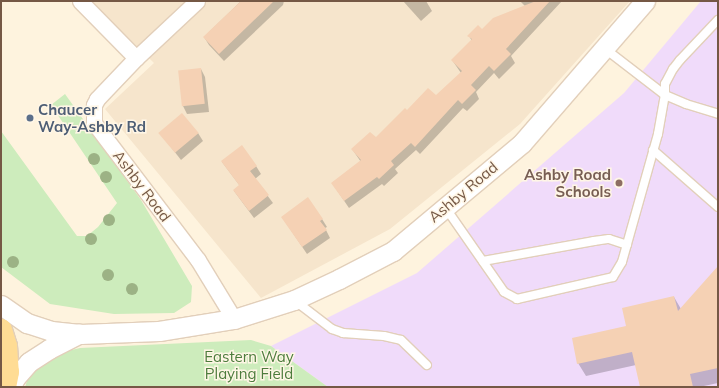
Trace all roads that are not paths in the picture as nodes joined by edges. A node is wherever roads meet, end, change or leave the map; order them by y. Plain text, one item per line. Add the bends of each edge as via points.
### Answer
1 (80, 1) edge
2 (197, 1) edge
3 (645, 1) edge
4 (718, 20) edge
5 (604, 48) junction
6 (136, 58) junction
7 (665, 95) junction
8 (718, 114) edge
9 (653, 150) junction
10 (445, 207) junction
11 (718, 207) edge
12 (627, 245) junction
13 (483, 261) junction
14 (294, 300) junction
15 (1, 305) edge
16 (234, 319) junction
17 (1, 330) edge
18 (80, 334) junction
19 (427, 365) dead end
20 (6, 387) edge
21 (11, 387) edge

1 - 6 street
2 - 6 street, Ashby Road
3 - 5 street, Ashby Road
4 - 7 lane via 673,69 665,84
5 - 7 lane
5 - 10 street, Ashby Road via 522,143
6 - 16 street, Ashby Road via 97,99 94,105 94,123 198,260
7 - 8 lane
7 - 9 lane
9 - 11 lane
9 - 12 lane
10 - 13 lane
10 - 14 street, Ashby Road via 393,251
12 - 13 lane via 609,239
12 - 13 lane via 622,262 612,277 517,299 504,292
14 - 16 street, Ashby Road
14 - 19 lane via 343,333 401,340
15 - 18 street, Ashby Road via 27,323 51,331
16 - 18 street, Ashby Road via 158,331
17 - 20 main road via 6,346
18 - 21 street, Ashby Road via 29,362 15,378

